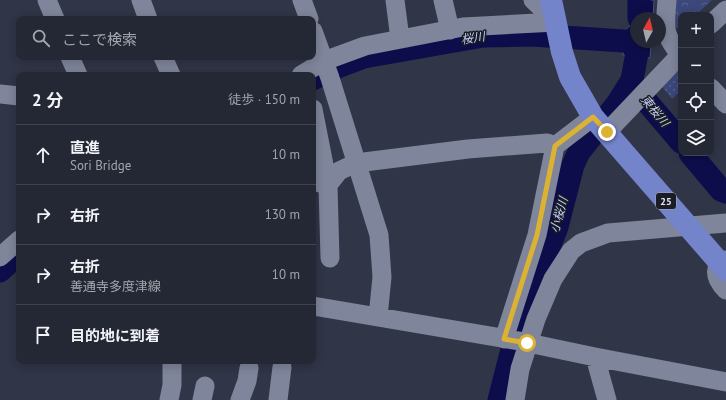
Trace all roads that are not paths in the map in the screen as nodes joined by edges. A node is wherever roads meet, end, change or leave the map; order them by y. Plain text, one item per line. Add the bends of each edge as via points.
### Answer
1 (48, 0) edge
2 (141, 0) edge
3 (302, 0) edge
4 (395, 0) edge
5 (443, 0) edge
6 (533, 0) edge
7 (551, 0) edge
8 (667, 0) edge
9 (726, 10) edge
10 (54, 16) edge
11 (147, 16) edge
12 (307, 16) edge
13 (714, 21) edge
14 (556, 22) junction
15 (450, 30) junction
16 (316, 39) edge
17 (400, 39) junction
18 (678, 51) edge
19 (678, 58) edge
20 (71, 60) edge
21 (165, 60) edge
22 (326, 67) junction
23 (77, 72) edge
24 (170, 72) edge
25 (310, 72) edge
26 (714, 91) edge
27 (0, 94) edge
28 (16, 96) edge
29 (726, 104) edge
30 (600, 125) junction
31 (316, 141) edge
32 (555, 146) junction
33 (356, 163) junction
34 (320, 183) edge
35 (726, 223) edge
36 (688, 226) junction
37 (16, 243) edge
38 (0, 257) edge
39 (330, 258) dead end
40 (724, 264) edge
41 (726, 290) edge
42 (316, 307) edge
43 (378, 317) junction
44 (514, 340) junction
45 (596, 358) junction
46 (172, 364) edge
47 (282, 367) dead end
48 (249, 368) dead end
49 (726, 382) edge
50 (168, 400) edge
51 (240, 400) edge
52 (278, 400) edge
53 (515, 400) edge
54 (607, 400) edge

1 - 10 street
2 - 11 street
3 - 12 street
4 - 17 street
5 - 15 street
6 - 14 street
7 - 14 main road, 25
8 - 18 street via 665,28 667,36
9 - 13 street
14 - 15 street via 463,27
14 - 30 main road, 25 via 570,77
15 - 17 street
16 - 22 street
17 - 22 street via 365,46
19 - 30 street via 643,95
20 - 23 street
21 - 24 street
22 - 25 street
22 - 33 street
26 - 29 street
27 - 28 street
30 - 32 street
30 - 36 main road, 25
31 - 34 street
32 - 33 street via 547,143 468,149
32 - 44 street
33 - 34 street
33 - 43 street via 379,235 382,277
34 - 39 street
35 - 36 street
36 - 40 main road, 25
36 - 44 street via 608,233 581,243 571,251
37 - 38 street
40 - 41 street via 716,269 717,278
42 - 43 street
43 - 44 street
44 - 45 street
44 - 53 street via 520,369
45 - 49 street
45 - 54 street
46 - 50 street via 172,385
47 - 52 street
48 - 51 street

